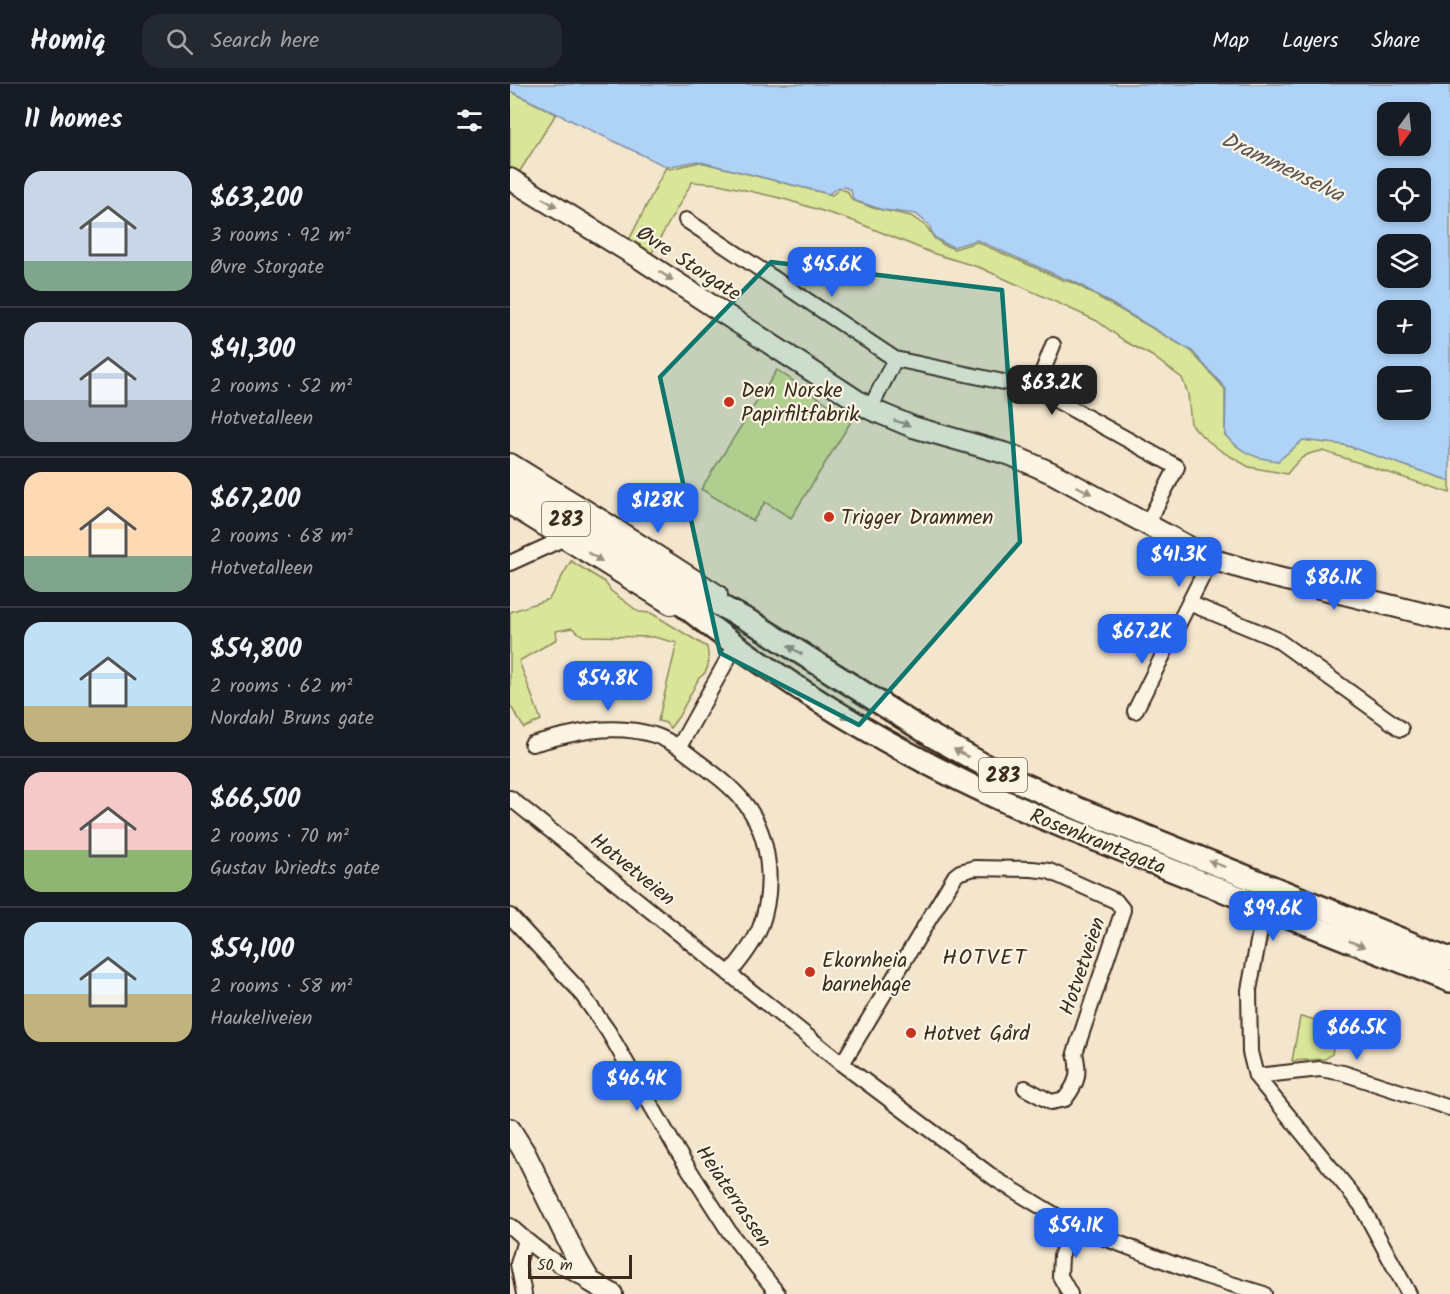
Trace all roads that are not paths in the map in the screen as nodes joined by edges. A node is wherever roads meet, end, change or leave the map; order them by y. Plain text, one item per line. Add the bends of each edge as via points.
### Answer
1 (512, 184) edge
2 (686, 220) dead end
3 (1053, 345) dead end
4 (895, 359) junction
5 (1036, 389) junction
6 (870, 409) junction
7 (510, 464) edge
8 (510, 484) edge
9 (510, 504) edge
10 (1147, 524) junction
11 (565, 538) junction
12 (621, 554) junction
13 (1211, 558) junction
14 (510, 562) edge
15 (1189, 603) junction
16 (1450, 620) edge
17 (705, 624) junction
18 (754, 624) junction
19 (735, 646) junction
20 (1135, 711) dead end
21 (1401, 729) dead end
22 (532, 744) dead end
23 (679, 747) junction
24 (510, 798) edge
25 (1271, 886) junction
26 (1264, 906) junction
27 (510, 916) edge
28 (1450, 959) edge
29 (729, 974) junction
30 (1450, 981) edge
31 (842, 1064) junction
32 (1256, 1076) junction
33 (1025, 1088) dead end
34 (1450, 1108) edge
35 (510, 1130) edge
36 (510, 1226) edge
37 (1073, 1226) junction
38 (525, 1240) junction
39 (590, 1281) junction
40 (524, 1294) edge
41 (612, 1294) edge
42 (778, 1294) edge
43 (1070, 1294) edge
44 (1264, 1294) edge
45 (1409, 1294) edge

1 -> 6 main road, Øvre Storgate via 639,258
2 - 4 street, Øvre Storgate
3 - 5 street
4 - 5 street, Øvre Storgate
4 - 6 street
5 - 10 street, Øvre Storgate via 1177,467
6 -> 10 main road, Øvre Storgate via 1011,455
7 - 18 main road, Rosenkrantzgata via 696,581
8 - 12 main road, Rosenkrantzgata / 283
9 - 11 main road, Rosenkrantzgata
10 - 13 main road, Øvre Storgate
11 - 14 street
11 -> 17 main road, Rosenkrantzgata
12 - 17 main road, Rosenkrantzgata / 283
12 - 18 main road, Rosenkrantzgata / 283
13 - 15 street
13 - 16 main road, Øvre Storgate
15 - 20 street
15 - 21 street via 1276,639
17 - 19 main road, Rosenkrantzgata / 283
25 -> 18 main road, Rosenkrantzgata / 283 via 997,772 932,736
19 - 23 street
19 -> 26 main road, Rosenkrantzgata / 283 via 944,773 1021,810
22 - 23 street via 604,728 655,735
23 - 29 street via 743,801 762,831 769,881 765,912 752,944
24 - 29 street, Hotvetveien
25 - 26 street
25 - 28 main road, Rosenkrantzgata / 283
26 -> 30 main road, Rosenkrantzgata / 283
26 - 32 street via 1249,990 1250,1052
27 - 42 street, Heiaterrassen via 584,997 730,1233
29 - 31 street, Hotvetveien
31 - 33 street, Hotvetveien via 955,876 975,868 1032,868 1068,879 1116,902 1123,910 1075,1053 1079,1068 1075,1085 1065,1099 1051,1102
31 - 37 street, Hotvetveien via 997,1180
32 - 34 street via 1320,1069
32 - 45 street via 1361,1205
35 - 39 main road
36 - 38 street
37 - 43 street via 1061,1256 1060,1276
37 - 44 street, Hotvetveien
38 - 39 street
38 - 40 street via 518,1264
39 - 41 main road

